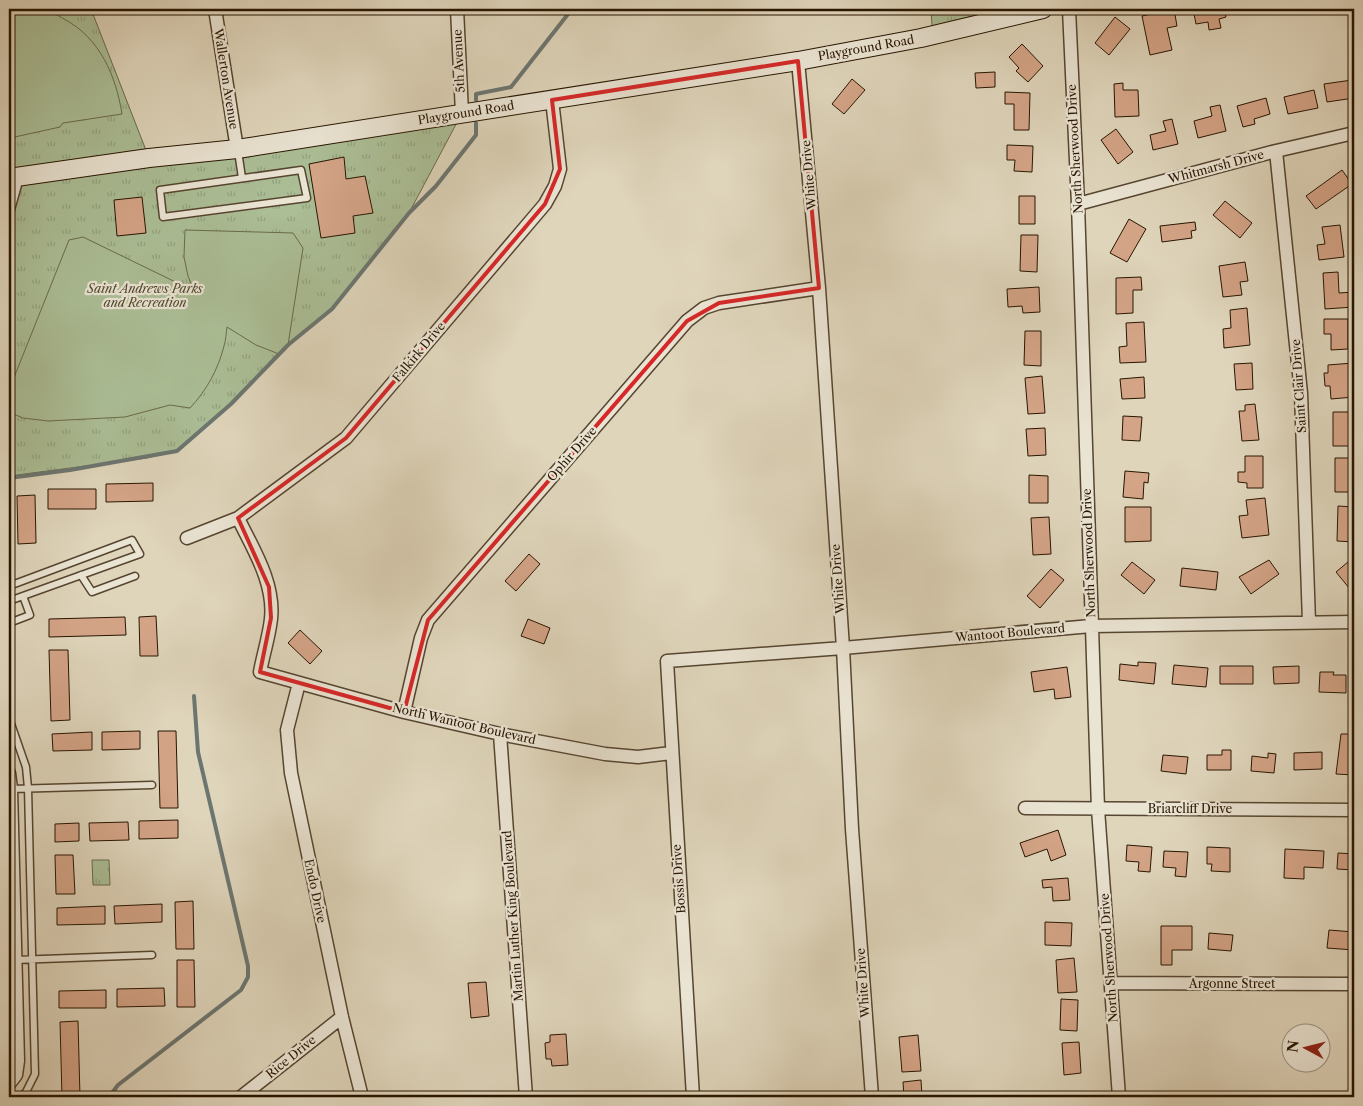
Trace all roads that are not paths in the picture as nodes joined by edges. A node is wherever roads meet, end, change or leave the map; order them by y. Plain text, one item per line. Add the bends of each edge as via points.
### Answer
1 (215, 9) edge
2 (457, 9) edge
3 (1043, 9) edge
4 (1069, 9) edge
5 (798, 61) junction
6 (552, 100) junction
7 (462, 113) junction
8 (1354, 133) edge
9 (237, 149) junction
10 (1276, 151) junction
11 (14, 177) edge
12 (242, 178) junction
13 (1078, 204) junction
14 (9, 217) edge
15 (819, 288) junction
16 (238, 518) junction
17 (187, 538) dead end
18 (81, 575) junction
19 (135, 576) dead end
20 (9, 586) edge
21 (23, 596) junction
22 (9, 601) edge
23 (1309, 622) junction
24 (1354, 622) edge
25 (9, 623) edge
26 (1091, 626) junction
27 (842, 648) junction
28 (667, 660) joint
29 (299, 683) junction
30 (404, 712) junction
31 (9, 718) edge
32 (500, 734) junction
33 (671, 753) junction
34 (9, 772) edge
35 (152, 785) dead end
36 (28, 788) junction
37 (10, 789) junction
38 (1025, 808) dead end
39 (1098, 809) junction
40 (1354, 810) edge
41 (152, 955) dead end
42 (33, 959) junction
43 (15, 960) junction
44 (1111, 983) junction
45 (1354, 984) edge
46 (342, 1017) junction
47 (13, 1061) edge
48 (9, 1084) edge
49 (21, 1097) edge
50 (241, 1097) edge
51 (362, 1097) edge
52 (526, 1097) edge
53 (693, 1097) edge
54 (872, 1097) edge
55 (1119, 1097) edge

1 - 9 street, Wallerton Avenue
2 - 7 street, 5th Avenue
3 - 5 main road, Playground Road via 921,38
4 - 13 street, North Sherwood Drive
5 - 6 main road, Playground Road
5 - 15 street, White Drive
6 - 7 main road, Playground Road
6 - 16 street, Falkirk Drive via 560,169 544,204 346,438
7 - 9 main road, Playground Road
8 - 10 street, Whitmarsh Drive
9 - 11 main road, Playground Road
9 - 12 lane
10 - 13 street, Whitmarsh Drive
10 - 23 street, Saint Clair Drive via 1301,392
11 - 14 lane
12 - 12 lane via 160,190 162,216 307,198 301,170
13 - 26 street, North Sherwood Drive
15 - 27 street, White Drive
15 - 30 street, Ophir Drive via 719,302 687,321 428,620
16 - 17 street, Falkirk Drive
16 - 29 street, North Wantoot Boulevard via 269,587 271,618 260,672
18 - 19 lane via 92,592
18 - 20 lane via 140,554 132,540
18 - 21 lane
21 - 22 lane
21 - 25 lane via 30,615
23 - 24 street, Wantoot Boulevard
23 - 26 street, Wantoot Boulevard
26 - 27 street, Wantoot Boulevard
26 - 39 street, North Sherwood Drive
27 - 28 street, Wantoot Boulevard
27 - 54 street, White Drive
28 - 33 street, Bossis Drive
29 - 30 street, North Wantoot Boulevard
29 - 46 street, Endo Drive via 287,730 287,744
30 - 32 street, North Wantoot Boulevard
31 - 36 lane via 26,767
32 - 33 street, North Wantoot Boulevard via 605,754 638,757
32 - 52 street, Martin Luther King Boulevard
33 - 53 street, Bossis Drive
34 - 37 street
35 - 36 lane
36 - 37 lane
36 - 42 lane
37 - 43 street
38 - 39 street, Briarcliff Drive
39 - 40 street, Briarcliff Drive
39 - 44 street, North Sherwood Drive
41 - 42 lane
42 - 43 lane
42 - 49 lane via 36,1074
43 - 47 street
44 - 45 street, Argonne Street
44 - 55 street, North Sherwood Drive
46 - 50 street, Rice Drive
46 - 51 street, Endo Drive
47 - 48 street via 16,1075

